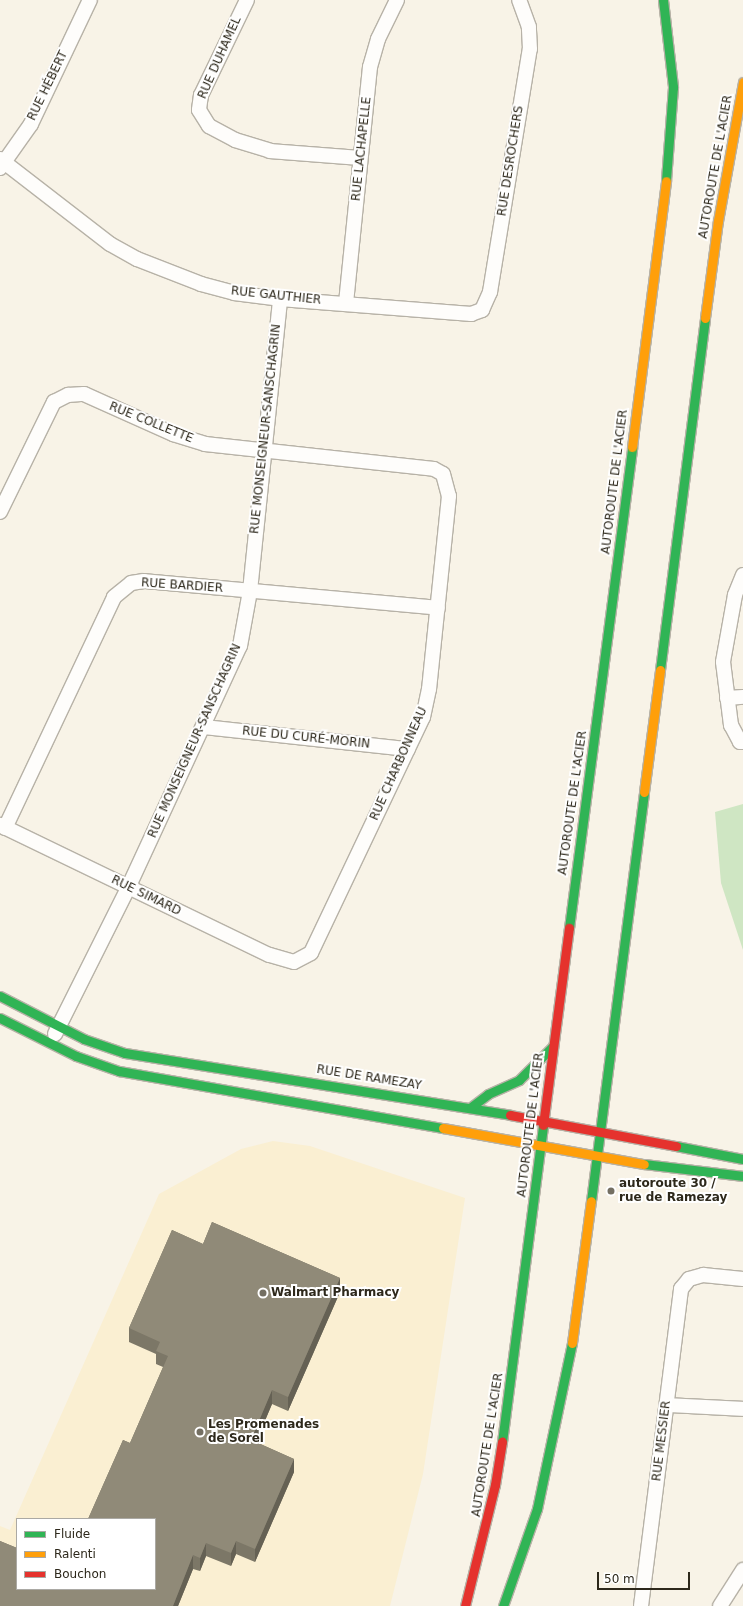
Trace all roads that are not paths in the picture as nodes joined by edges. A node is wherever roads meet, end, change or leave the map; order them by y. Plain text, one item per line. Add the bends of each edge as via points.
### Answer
1 (90, 0) edge
2 (247, 0) edge
3 (397, 0) edge
4 (519, 0) edge
5 (663, 0) edge
6 (743, 82) edge
7 (360, 158) junction
8 (1, 163) edge
9 (280, 299) junction
10 (346, 303) junction
11 (470, 314) joint
12 (264, 452) junction
13 (443, 474) joint
14 (0, 512) edge
15 (743, 575) edge
16 (250, 591) junction
17 (438, 608) junction
18 (743, 697) edge
19 (727, 698) junction
20 (204, 727) junction
21 (743, 742) edge
22 (408, 749) junction
23 (3, 827) edge
24 (128, 888) junction
25 (294, 962) joint
26 (0, 996) edge
27 (0, 1018) edge
28 (59, 1026) junction
29 (51, 1043) junction
30 (553, 1046) junction
31 (471, 1107) junction
32 (544, 1121) junction
33 (599, 1132) junction
34 (541, 1145) junction
35 (596, 1156) junction
36 (743, 1159) edge
37 (743, 1176) edge
38 (743, 1278) edge
39 (667, 1405) junction
40 (743, 1409) edge
41 (743, 1570) edge
42 (465, 1606) edge
43 (503, 1606) edge
44 (641, 1606) edge
45 (720, 1606) edge

1 - 8 street, RUE HÉBERT via 30,124
2 - 7 street, RUE DUHAMEL via 201,95 199,110 209,126 235,140 270,151
3 - 7 street, RUE LACHAPELLE via 378,39 370,67
4 - 11 street, RUE DESROCHERS via 529,27 530,50 490,292 482,310
5 - 30 main road, AUTOROUTE DE L'ACIER via 672,68 670,150
6 - 33 main road, AUTOROUTE DE L'ACIER via 721,202
7 - 10 street, RUE LACHAPELLE
8 - 9 street, RUE GAUTHIER via 89,228 137,259 234,293
9 - 10 street, RUE GAUTHIER
9 - 12 street, RUE MONSEIGNEUR-SANSCHAGRIN
10 - 11 street, RUE GAUTHIER
12 - 13 street, RUE COLLETTE via 434,469
12 - 14 street, RUE COLLETTE via 205,444 173,434 84,394 68,395 54,402
12 - 16 street, RUE MONSEIGNEUR-SANSCHAGRIN
13 - 17 street, RUE CHARBONNEAU via 449,496
15 - 19 street via 736,594 723,662
16 - 17 street, RUE BARDIER
16 - 20 street, RUE MONSEIGNEUR-SANSCHAGRIN via 240,646
16 - 23 street, RUE BARDIER via 144,581 120,589
17 - 22 street, RUE CHARBONNEAU via 429,689 423,717
18 - 19 street
19 - 21 street via 731,725 740,742
20 - 22 street, RUE DU CURÉ-MORIN
20 - 24 street, RUE MONSEIGNEUR-SANSCHAGRIN
22 - 25 street, RUE CHARBONNEAU via 311,953
23 - 24 street, RUE SIMARD
24 - 25 street, RUE SIMARD via 269,955
24 - 28 street, RUE MONSEIGNEUR-SANSCHAGRIN
26 - 28 main road, RUE DE RAMEZAY
27 - 29 main road
28 - 29 street, RUE MONSEIGNEUR-SANSCHAGRIN
28 - 31 main road, RUE DE RAMEZAY via 100,1045 145,1057
29 - 34 main road via 119,1071
30 - 31 main road via 519,1080 488,1094
30 - 32 main road, AUTOROUTE DE L'ACIER
31 - 32 main road, RUE DE RAMEZAY
32 - 33 main road, RUE DE RAMEZAY
32 - 34 main road, AUTOROUTE DE L'ACIER
33 - 35 main road, AUTOROUTE DE L'ACIER
33 - 36 main road, RUE DE RAMEZAY
34 - 35 main road
34 - 42 main road, AUTOROUTE DE L'ACIER via 499,1467
35 - 37 main road
35 - 43 main road, AUTOROUTE DE L'ACIER via 559,1426 537,1509
38 - 39 street, RUE MESSIER via 703,1275 689,1279 681,1289
39 - 40 street
39 - 44 street, RUE MESSIER
41 - 45 street

